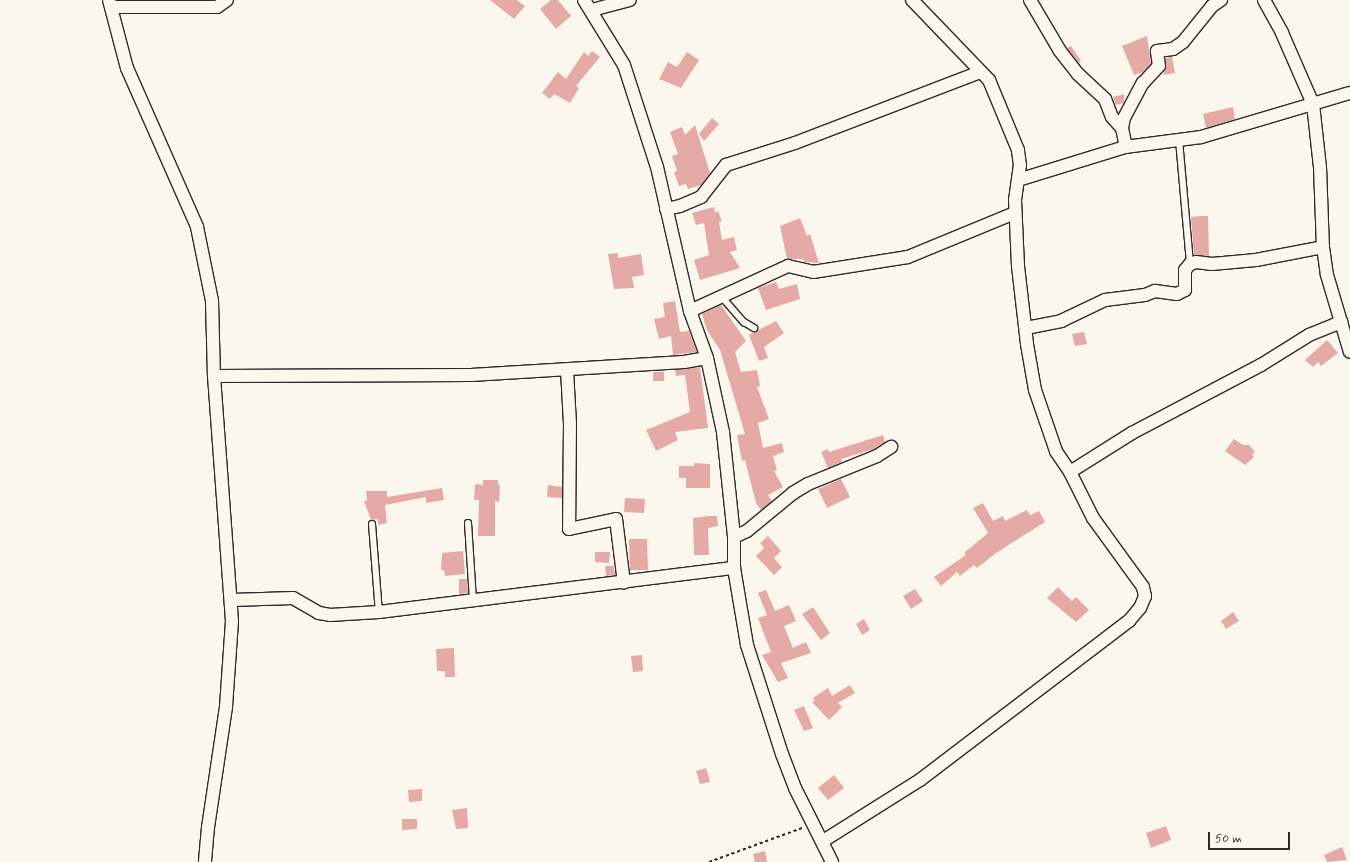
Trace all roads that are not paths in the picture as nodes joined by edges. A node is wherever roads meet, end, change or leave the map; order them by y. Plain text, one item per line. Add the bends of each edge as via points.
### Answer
1 (227, 0) edge
2 (584, 0) edge
3 (630, 0) edge
4 (1030, 0) edge
5 (1221, 0) edge
6 (1264, 0) edge
7 (917, 1) edge
8 (110, 4) edge
9 (592, 10) junction
10 (980, 72) junction
11 (1350, 94) edge
12 (1313, 104) junction
13 (1122, 128) junction
14 (1179, 140) junction
15 (1126, 147) junction
16 (1018, 180) junction
17 (666, 209) junction
18 (1015, 213) junction
19 (1323, 247) junction
20 (1190, 264) junction
21 (721, 296) junction
22 (690, 311) junction
23 (1341, 322) junction
24 (754, 328) dead end
25 (1026, 328) junction
26 (1350, 352) edge
27 (707, 358) junction
28 (567, 370) junction
29 (214, 376) junction
30 (890, 447) dead end
31 (1070, 472) junction
32 (468, 523) dead end
33 (372, 524) dead end
34 (734, 537) junction
35 (734, 568) junction
36 (624, 584) junction
37 (232, 600) junction
38 (473, 601) junction
39 (379, 612) junction
40 (822, 841) junction
41 (205, 862) edge
42 (832, 862) edge

1 - 8 street via 217,7
2 - 9 street
3 - 9 street
4 - 13 street via 1060,51 1078,74 1104,99 1112,117
5 - 13 street via 1212,6 1183,42 1174,48 1157,51 1159,66 1143,83 1124,118
6 - 12 street via 1282,33
7 - 10 street
8 - 29 street via 122,54 139,99 197,226 212,301
9 - 17 street via 624,65 635,94 657,166
10 - 16 street via 989,80 1018,150
10 - 17 street via 795,143 726,166 701,197
11 - 12 street
12 - 14 street via 1201,137
12 - 19 street via 1320,167
13 - 15 street
14 - 15 street
14 - 20 lane
15 - 16 street
16 - 18 street
17 - 22 street
18 - 21 street via 908,256 812,272 788,266
18 - 25 street via 1018,266
19 - 20 street via 1256,260
19 - 23 street via 1327,275
20 - 25 street via 1185,270 1185,290 1178,294 1155,291 1145,295 1105,300 1060,321
21 - 22 street
21 - 24 lane via 744,322
22 - 27 street
23 - 26 street
23 - 31 street via 1309,335 1261,365 1132,433
25 - 31 street via 1035,390 1056,451
27 - 28 street via 684,362
27 - 34 street via 723,432
28 - 29 street via 471,375
28 - 36 street via 570,423 569,529 616,519
29 - 37 street
30 - 34 street via 877,456 798,490 747,531
31 - 40 street via 1093,518 1143,587 1145,596 1140,608 1129,621 920,780
32 - 38 lane
33 - 39 lane
34 - 35 street
35 - 36 street
35 - 40 street via 747,646 763,699 795,788
36 - 38 street
37 - 39 street via 293,598 319,613 330,615
37 - 41 street via 226,707
38 - 39 street
40 - 42 street

